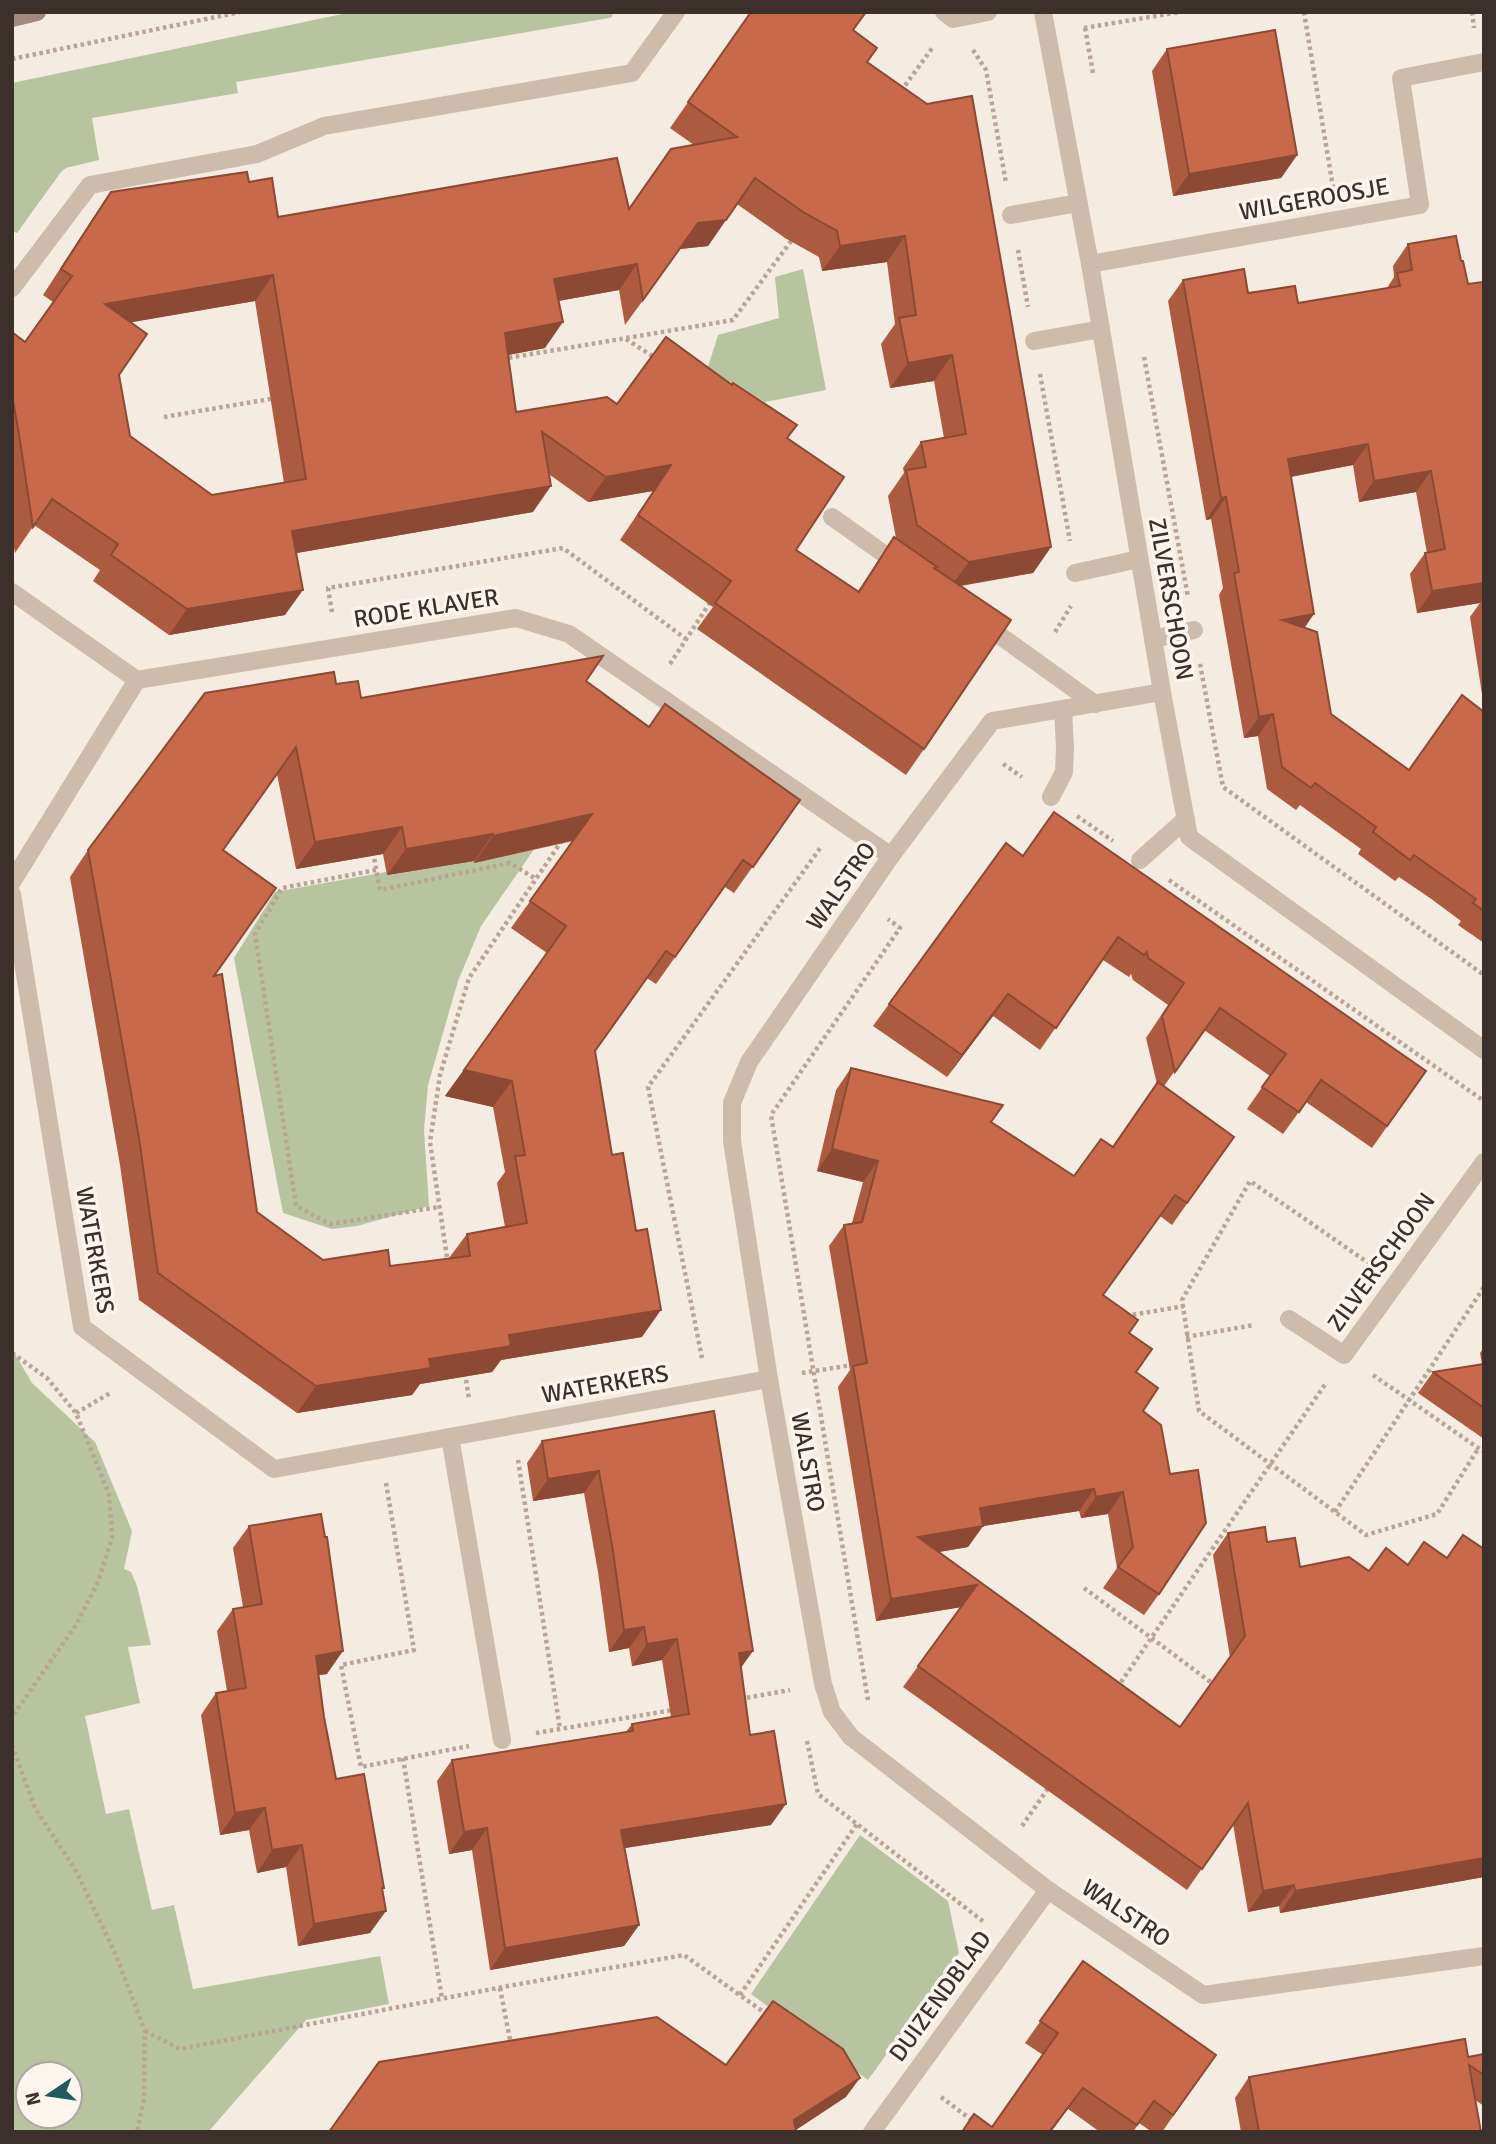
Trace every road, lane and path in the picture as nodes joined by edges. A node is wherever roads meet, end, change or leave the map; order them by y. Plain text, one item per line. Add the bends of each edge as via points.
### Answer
1 (37, 12) edge
2 (240, 12) edge
3 (676, 12) edge
4 (988, 12) edge
5 (1043, 12) edge
6 (1180, 12) edge
7 (1304, 12) edge
8 (949, 16) edge
9 (12, 18) edge
10 (1085, 28) junction
11 (1047, 34) junction
12 (12, 60) edge
13 (1484, 62) edge
14 (1095, 82) dead end
15 (896, 97) edge
16 (1078, 203) junction
17 (1011, 215) dead end
18 (1338, 219) junction
19 (798, 231) edge
20 (1090, 264) junction
21 (12, 288) edge
22 (1101, 329) junction
23 (626, 338) junction
24 (1034, 341) dead end
25 (1143, 351) dead end
26 (659, 361) edge
27 (489, 362) edge
28 (284, 396) dead end
29 (164, 417) dead end
30 (832, 517) edge
31 (1139, 559) junction
32 (911, 572) edge
33 (1075, 573) dead end
34 (12, 592) edge
35 (716, 594) edge
36 (967, 612) edge
37 (1194, 630) junction
38 (1153, 639) junction
39 (136, 680) junction
40 (652, 691) junction
41 (1162, 692) junction
42 (1095, 704) junction
43 (1063, 709) junction
44 (975, 744) junction
45 (1051, 797) junction
46 (1186, 819) junction
47 (568, 833) edge
48 (372, 844) edge
49 (891, 856) junction
50 (1140, 860) junction
51 (376, 870) junction
52 (536, 878) junction
53 (12, 882) edge
54 (12, 894) edge
55 (861, 899) junction
56 (1484, 975) edge
57 (1484, 1049) edge
58 (1484, 1101) edge
59 (1484, 1162) edge
60 (439, 1207) junction
61 (449, 1273) edge
62 (1484, 1287) edge
63 (1184, 1306) dead end
64 (1119, 1317) edge
65 (1290, 1319) joint
66 (1186, 1337) dead end
67 (12, 1353) edge
68 (1344, 1355) junction
69 (865, 1362) edge
70 (464, 1366) edge
71 (813, 1371) junction
72 (769, 1379) junction
73 (1408, 1400) junction
74 (512, 1426) junction
75 (474, 1433) junction
76 (450, 1437) junction
77 (1484, 1452) edge
78 (1335, 1512) dead end
79 (1084, 1588) dead end
80 (1152, 1639) junction
81 (1219, 1688) edge
82 (1112, 1695) edge
83 (832, 1712) junction
84 (12, 1717) edge
85 (560, 1729) dead end
86 (502, 1740) dead end
87 (12, 1745) edge
88 (403, 1758) dead end
89 (880, 1759) junction
90 (1049, 1786) dead end
91 (857, 1824) junction
92 (1002, 1854) junction
93 (1048, 1890) junction
94 (1010, 1942) junction
95 (1484, 1955) edge
96 (500, 1988) junction
97 (740, 1995) junction
98 (442, 1999) junction
99 (772, 2019) edge
100 (145, 2031) junction
101 (513, 2053) edge
102 (912, 2077) junction
103 (977, 2124) edge
104 (137, 2132) edge
105 (872, 2132) edge

1 - 9 street
2 - 12 path
3 - 21 street via 632,73 324,126 257,154 90,185
4 - 8 street
5 - 11 street, ZILVERSCHOON
6 - 10 path
7 - 18 path
8 - 15 path
10 - 11 path
10 - 14 path
11 - 16 street, ZILVERSCHOON
13 - 18 street, WILGEROOSJE via 1401,78 1420,205
16 - 17 street
16 - 20 street, ZILVERSCHOON
18 - 20 street, WILGEROOSJE
19 - 23 path via 733,320
20 - 22 street, ZILVERSCHOON
22 - 24 street
22 - 31 street, ZILVERSCHOON
23 - 26 path
23 - 27 path
25 - 37 path
28 - 29 path
30 - 32 street
31 - 33 street
31 - 38 street, ZILVERSCHOON
34 - 39 street
35 - 40 path
36 - 42 street
37 - 38 street
37 - 56 path via 1223,787
38 - 41 street, ZILVERSCHOON
39 - 40 street, RODE KLAVER via 516,618 569,634
39 - 53 street
40 - 49 street, RODE KLAVER
41 - 42 street, WALSTRO
41 - 46 street, ZILVERSCHOON
42 - 43 street, WALSTRO
43 - 44 street, WALSTRO via 992,721
43 - 45 street via 1064,772
44 - 45 path
44 - 49 street, WALSTRO
45 - 50 path
46 - 50 street
46 - 57 street, ZILVERSCHOON via 1189,837
47 - 52 path
48 - 51 path
49 - 55 street, WALSTRO
50 - 58 path
51 - 52 path via 380,890 510,863
51 - 60 path via 282,888 255,934 296,1206 330,1224
52 - 60 path via 469,978 440,1075 430,1142
54 - 76 street, WATERKERS via 82,1327 274,1468
55 - 71 path via 900,928 771,1115
55 - 72 street, WALSTRO via 749,1062 732,1103 732,1141
59 - 68 street, ZILVERSCHOON
60 - 61 path
62 - 73 path
63 - 64 path
65 - 66 path, ZILVERSCHOON
65 - 68 street, ZILVERSCHOON
67 - 84 path via 47,1378 76,1413 109,1494 112,1538 98,1582 76,1625
68 - 73 path
68 - 80 path
69 - 71 path
70 - 75 path
71 - 72 path
71 - 89 path
72 - 74 street, WATERKERS
72 - 83 street, WALSTRO via 823,1684
73 - 77 path
73 - 78 path
74 - 75 street, WATERKERS
74 - 85 path
75 - 76 street, WATERKERS
76 - 86 street
79 - 80 path
80 - 81 path
80 - 82 path
83 - 89 street, WALSTRO via 851,1737
83 - 91 path via 806,1732 818,1794
87 - 100 path via 35,1808 76,1871 116,1953
88 - 98 path
89 - 92 street, WALSTRO
90 - 92 path
91 - 94 path
91 - 97 path
92 - 93 street, WALSTRO
93 - 94 street, DUIZENDBLAD
93 - 95 street, WALSTRO via 1203,1995
94 - 102 street, DUIZENDBLAD
96 - 97 path via 684,1955
96 - 98 path
96 - 101 path
97 - 99 path
98 - 100 path via 180,2049
100 - 104 path via 144,2099
102 - 103 path
102 - 105 street, DUIZENDBLAD

